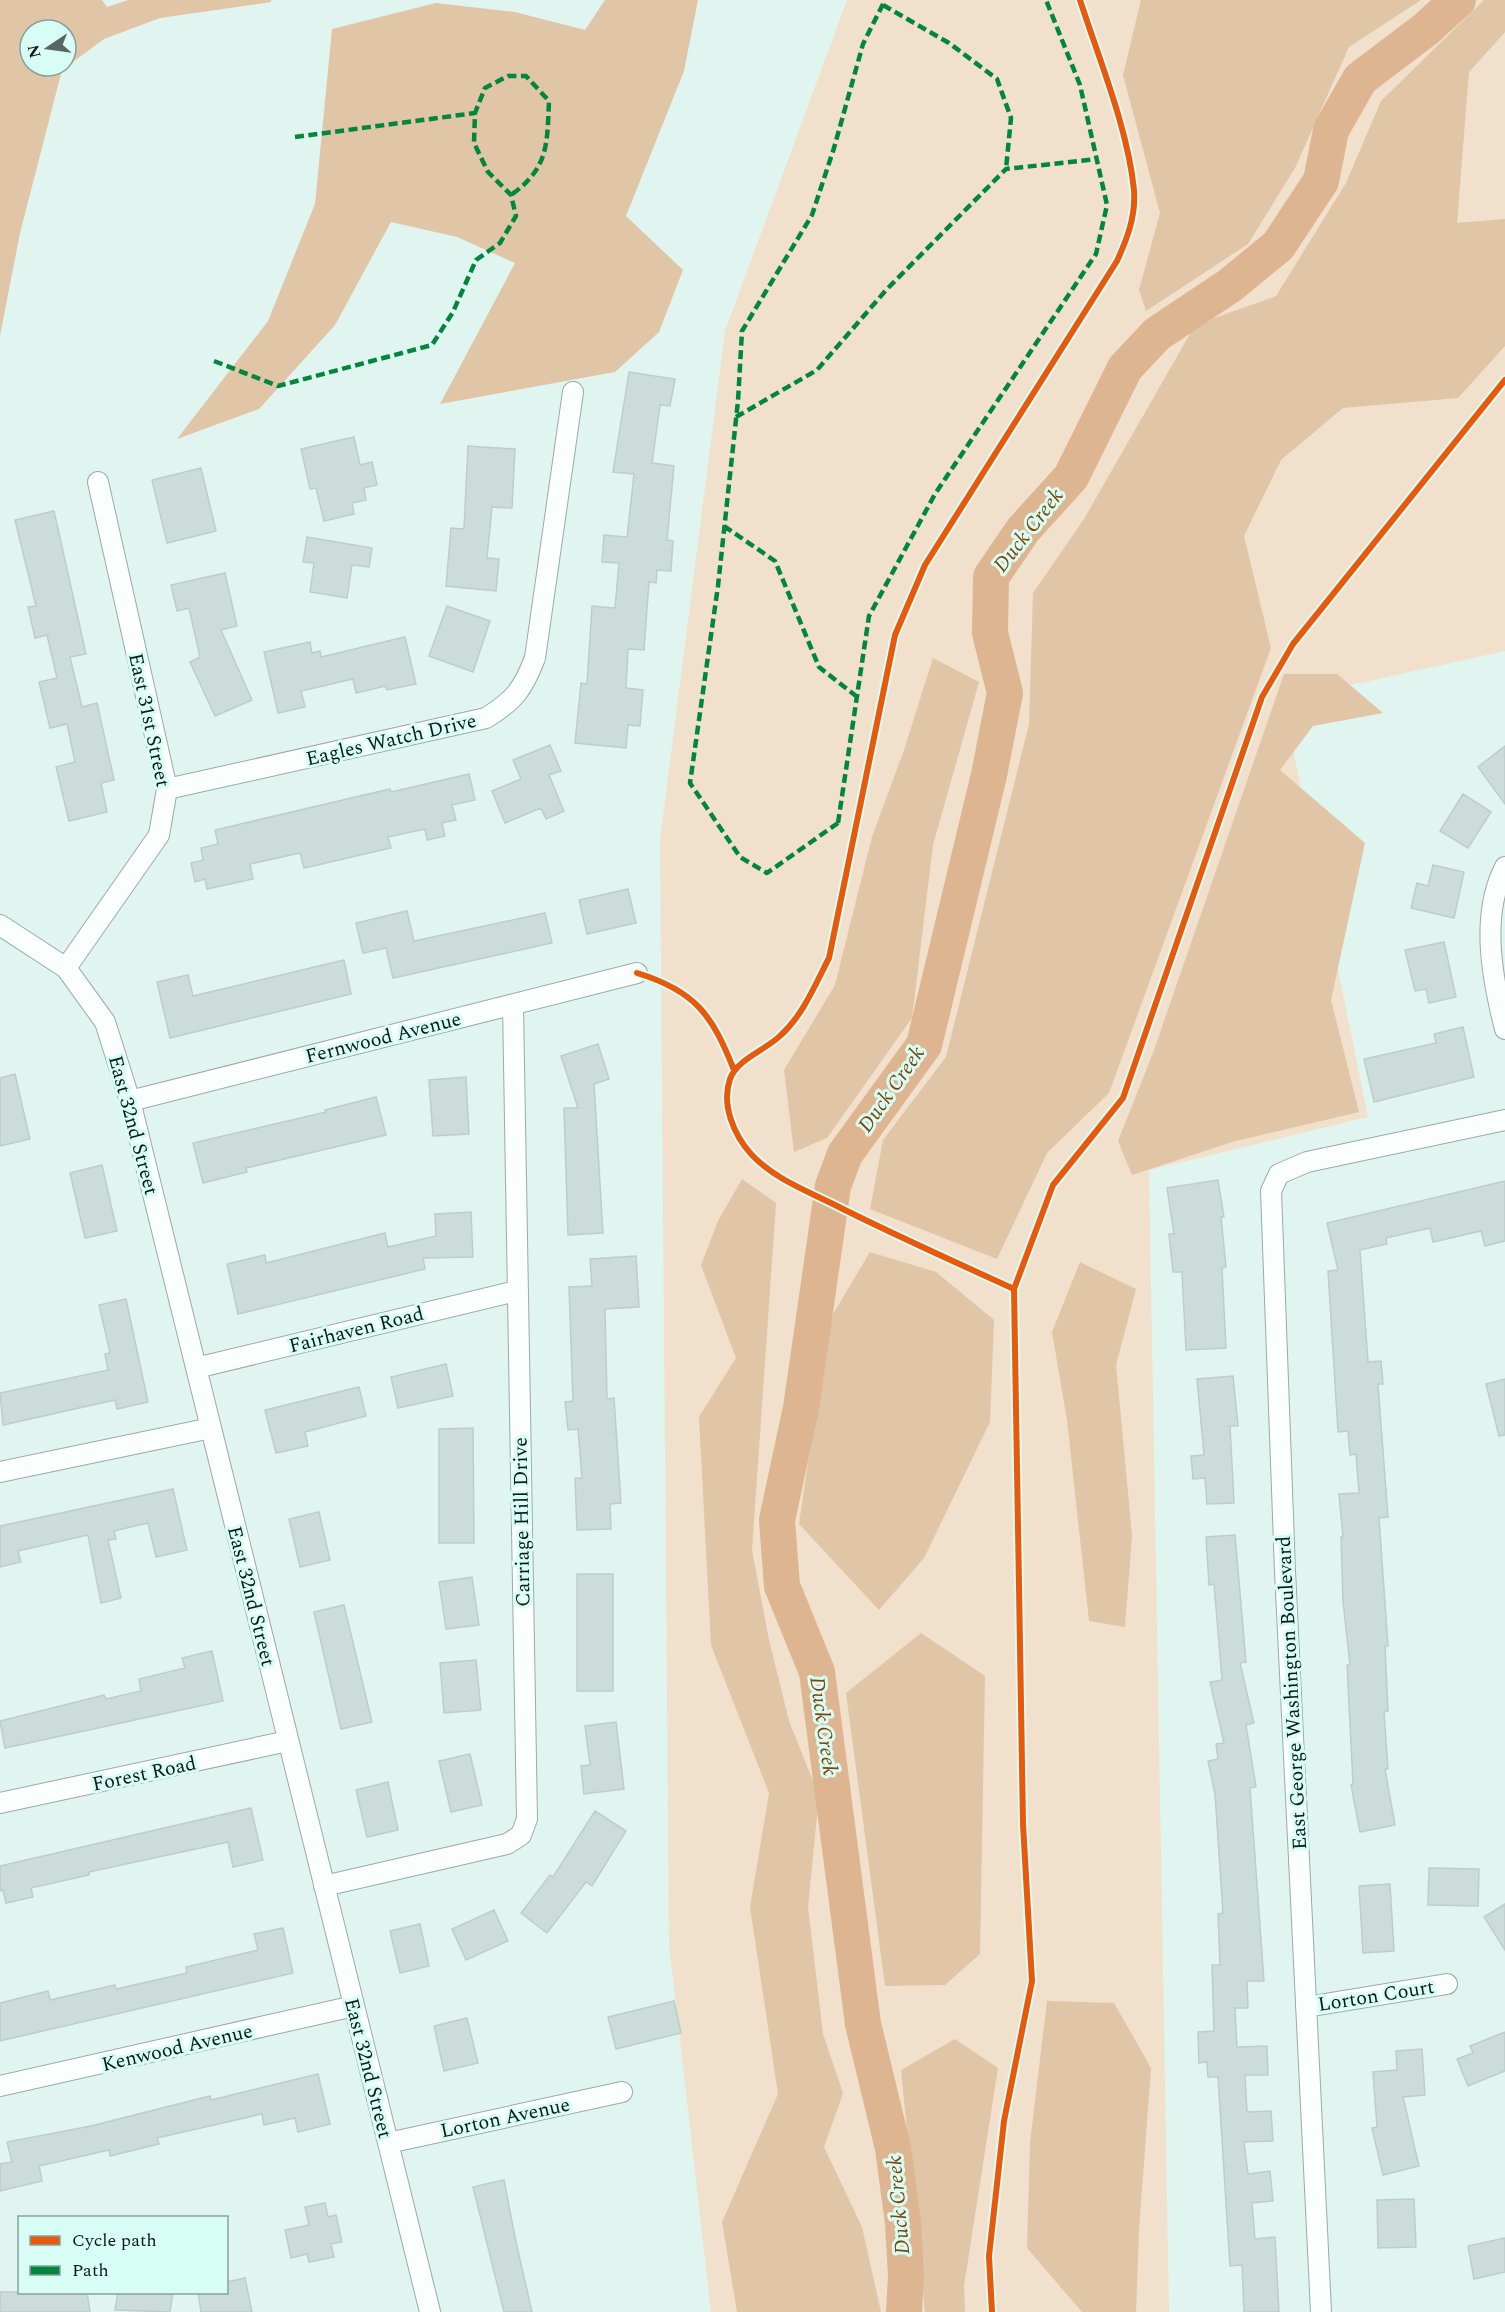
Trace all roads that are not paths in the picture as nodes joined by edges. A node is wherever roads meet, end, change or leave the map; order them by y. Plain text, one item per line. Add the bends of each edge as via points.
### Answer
1 (573, 392) dead end
2 (98, 482) dead end
3 (167, 789) junction
4 (1505, 867) edge
5 (0, 925) edge
6 (66, 968) junction
7 (637, 973) dead end
8 (513, 1005) junction
9 (1505, 1029) edge
10 (130, 1101) junction
11 (1505, 1120) edge
12 (516, 1291) junction
13 (196, 1368) junction
14 (211, 1428) junction
15 (0, 1472) edge
16 (288, 1740) junction
17 (0, 1803) edge
18 (324, 1886) junction
19 (1447, 1983) dead end
20 (354, 2007) junction
21 (1306, 2007) junction
22 (0, 2086) edge
23 (622, 2092) dead end
24 (388, 2143) junction
25 (430, 2312) edge
26 (1321, 2312) edge

1 - 3 street, Eagles Watch Drive via 535,658 524,686 508,705 486,718
2 - 3 street, East 31st Street
3 - 6 street, East 31st Street via 159,835
4 - 9 street via 1497,882 1490,923
5 - 6 street, East 32nd Street
6 - 10 street, East 32nd Street via 105,1022
7 - 8 street, Fernwood Avenue
8 - 10 street, Fernwood Avenue
8 - 12 street, Carriage Hill Drive
10 - 13 street, East 32nd Street
11 - 21 street, East George Washington Boulevard via 1307,1162 1280,1174 1271,1191
12 - 13 street, Fairhaven Road
12 - 18 street, Carriage Hill Drive via 527,1819 521,1835 507,1844
13 - 14 street, East 32nd Street
14 - 15 street
14 - 16 street, East 32nd Street
16 - 17 street, Forest Road
16 - 18 street, East 32nd Street
18 - 20 street, East 32nd Street
19 - 21 street, Lorton Court
20 - 22 street, Kenwood Avenue
20 - 24 street, East 32nd Street
21 - 26 street, East George Washington Boulevard
23 - 24 street, Lorton Avenue
24 - 25 street, East 32nd Street

